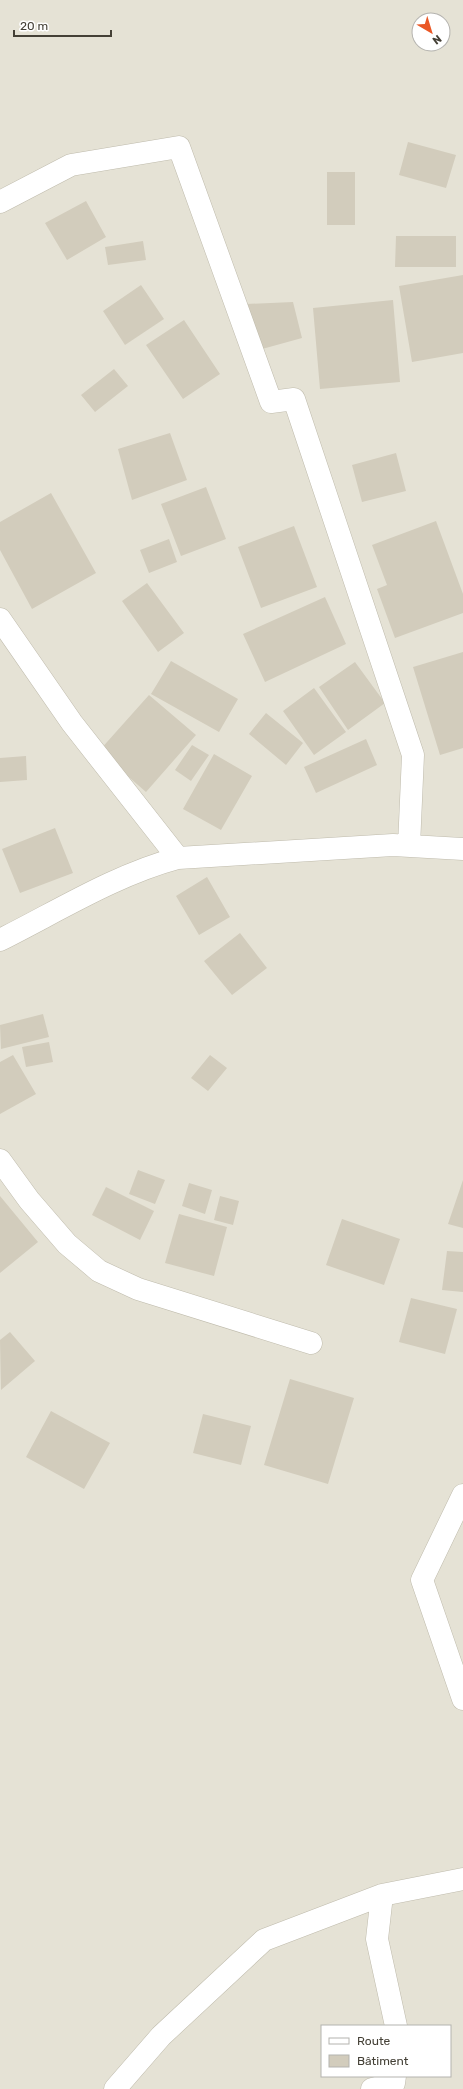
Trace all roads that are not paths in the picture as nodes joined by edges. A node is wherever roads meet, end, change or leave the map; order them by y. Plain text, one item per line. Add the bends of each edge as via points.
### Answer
1 (0, 202) edge
2 (0, 619) edge
3 (409, 846) junction
4 (463, 849) edge
5 (178, 858) junction
6 (0, 940) edge
7 (0, 1160) edge
8 (311, 1343) dead end
9 (463, 1495) edge
10 (463, 1699) edge
11 (463, 1879) edge
12 (382, 1896) junction
13 (396, 2025) edge
14 (395, 2077) edge
15 (115, 2089) edge
16 (372, 2089) edge

1 - 3 street via 71,165 179,147 271,402 294,399 413,755
2 - 5 street via 72,723
3 - 4 street
3 - 5 street
5 - 6 street via 126,876
7 - 8 street via 29,1200 67,1244 99,1271 138,1289
9 - 10 street via 422,1580
11 - 12 street
12 - 13 street via 377,1939
12 - 15 street via 264,1940 161,2036
14 - 16 street via 394,2083

